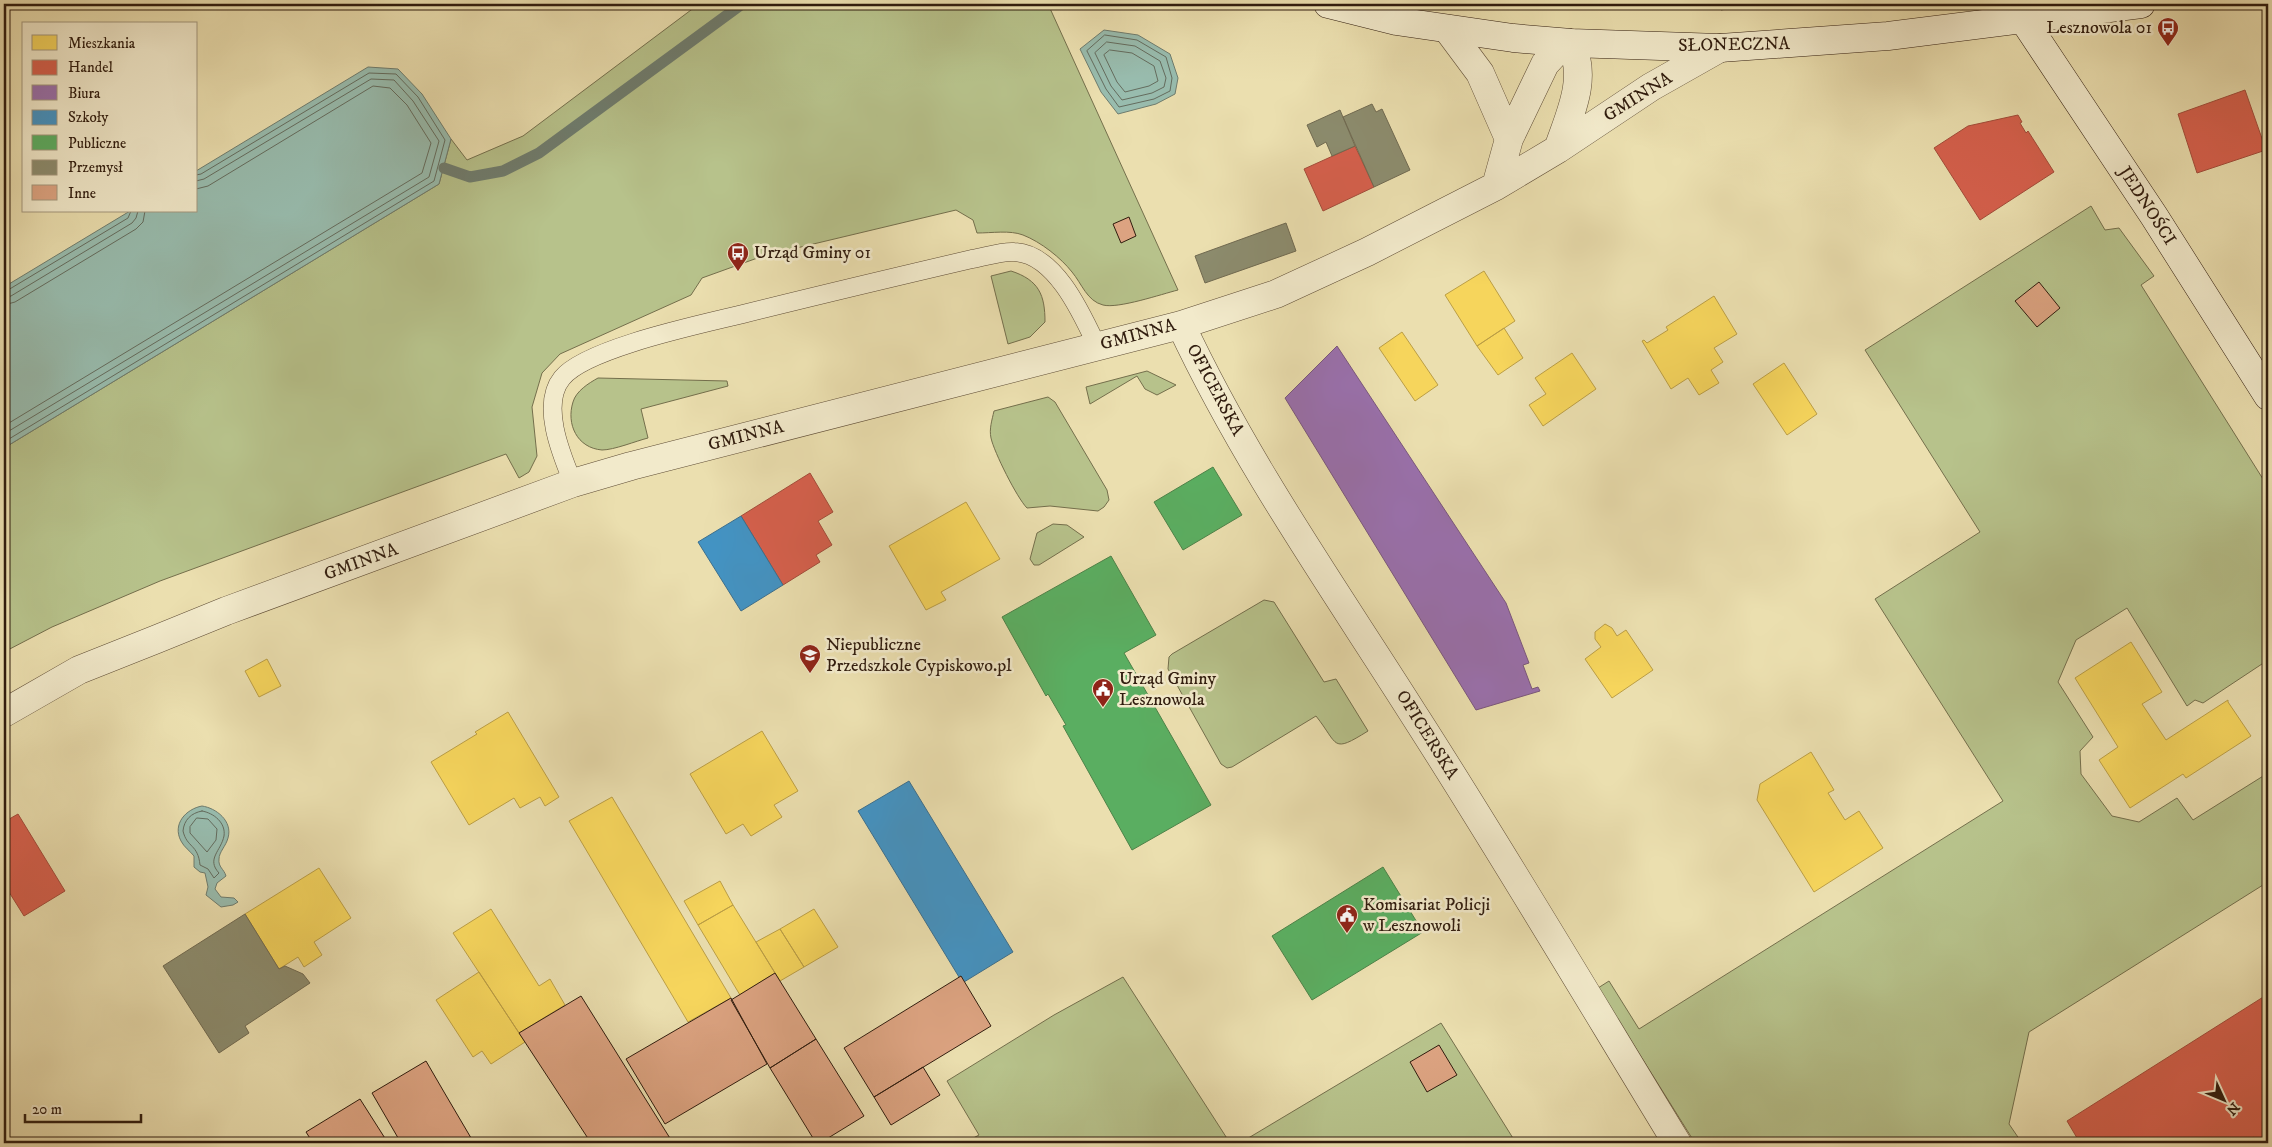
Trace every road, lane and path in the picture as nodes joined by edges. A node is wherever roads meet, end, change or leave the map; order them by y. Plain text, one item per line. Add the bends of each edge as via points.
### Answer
1 (1328, 4) edge
2 (2141, 4) edge
3 (2023, 19) junction
4 (1448, 30) junction
5 (1571, 43) junction
6 (1720, 48) junction
7 (1509, 139) junction
8 (1558, 149) junction
9 (1505, 181) junction
10 (1180, 325) junction
11 (1097, 346) junction
12 (2268, 396) edge
13 (573, 483) junction
14 (4, 713) edge
15 (1677, 1143) edge

1 - 4 street, SŁONECZNA
2 - 3 street, SŁONECZNA
3 - 6 street, SŁONECZNA via 1888,36
3 - 12 street, JEDNOŚCI
4 - 5 street, SŁONECZNA
4 - 7 street via 1480,73
5 - 6 street, SŁONECZNA
5 - 7 street via 1545,64
5 - 8 street, GMINNA via 1579,69 1575,100
6 - 8 street, GMINNA via 1651,87
7 - 9 street
8 - 9 street, GMINNA
9 - 10 street, GMINNA via 1367,252 1276,294
10 - 11 street, GMINNA
10 - 15 street, OFICERSKA via 1206,378 1289,520 1530,898
11 - 13 street, GMINNA
11 - 13 lane via 1086,322 1051,269 1028,255 1013,252 672,331 606,352 562,378 553,406 557,446
13 - 14 street, GMINNA via 148,642 79,670

